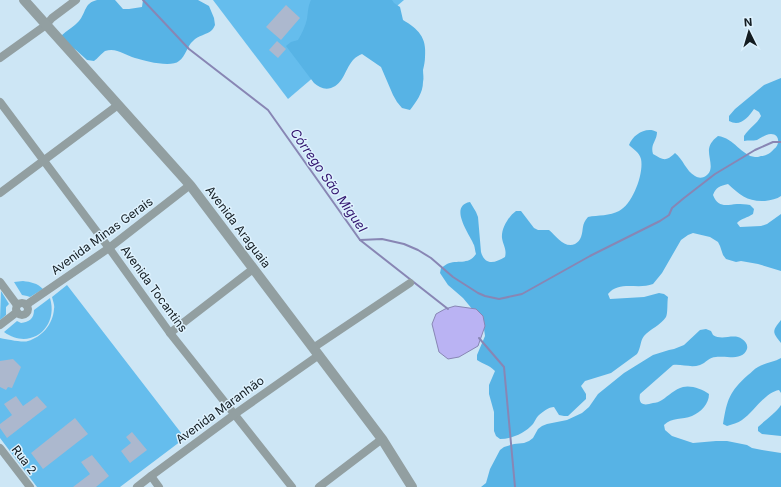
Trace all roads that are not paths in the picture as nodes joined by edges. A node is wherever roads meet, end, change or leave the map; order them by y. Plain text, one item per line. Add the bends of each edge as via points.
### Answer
1 (24, 0) edge
2 (76, 0) edge
3 (46, 25) junction
4 (0, 58) edge
5 (0, 102) edge
6 (118, 105) junction
7 (43, 160) junction
8 (190, 185) junction
9 (0, 193) edge
10 (109, 248) junction
11 (253, 268) junction
12 (0, 282) edge
13 (410, 283) dead end
14 (17, 308) junction
15 (0, 325) edge
16 (170, 333) junction
17 (316, 351) junction
18 (235, 414) junction
19 (382, 439) junction
20 (0, 448) edge
21 (3, 459) edge
22 (151, 476) junction
23 (30, 487) edge
24 (137, 487) edge
25 (159, 487) edge
26 (292, 487) edge
27 (319, 487) edge
28 (412, 487) edge

1 - 3 street, Avenida Araguaia
2 - 3 street
3 - 4 street
3 - 6 street, Avenida Araguaia
5 - 7 street, Avenida Tocantins
6 - 7 street
6 - 8 street, Avenida Araguaia
7 - 9 street
7 - 10 street, Avenida Tocantins
8 - 10 street, Avenida Minas Gerais
8 - 11 street, Avenida Araguaia
10 - 14 street, Avenida Minas Gerais via 26,305 26,314 20,315
10 - 16 street, Avenida Tocantins
11 - 16 street
11 - 17 street, Avenida Araguaia
12 - 14 street
13 - 17 street, Avenida Maranhão
14 - 15 street, Avenida Minas Gerais
16 - 18 street, Avenida Tocantins
17 - 18 street, Avenida Maranhão
17 - 19 street, Avenida Araguaia
18 - 22 street, Avenida Maranhão
18 - 26 street, Avenida Tocantins
19 - 27 street
19 - 28 street, Avenida Araguaia
20 - 21 street, Rua 2
21 - 23 street, Rua 2
22 - 24 street, Avenida Maranhão
22 - 25 street

